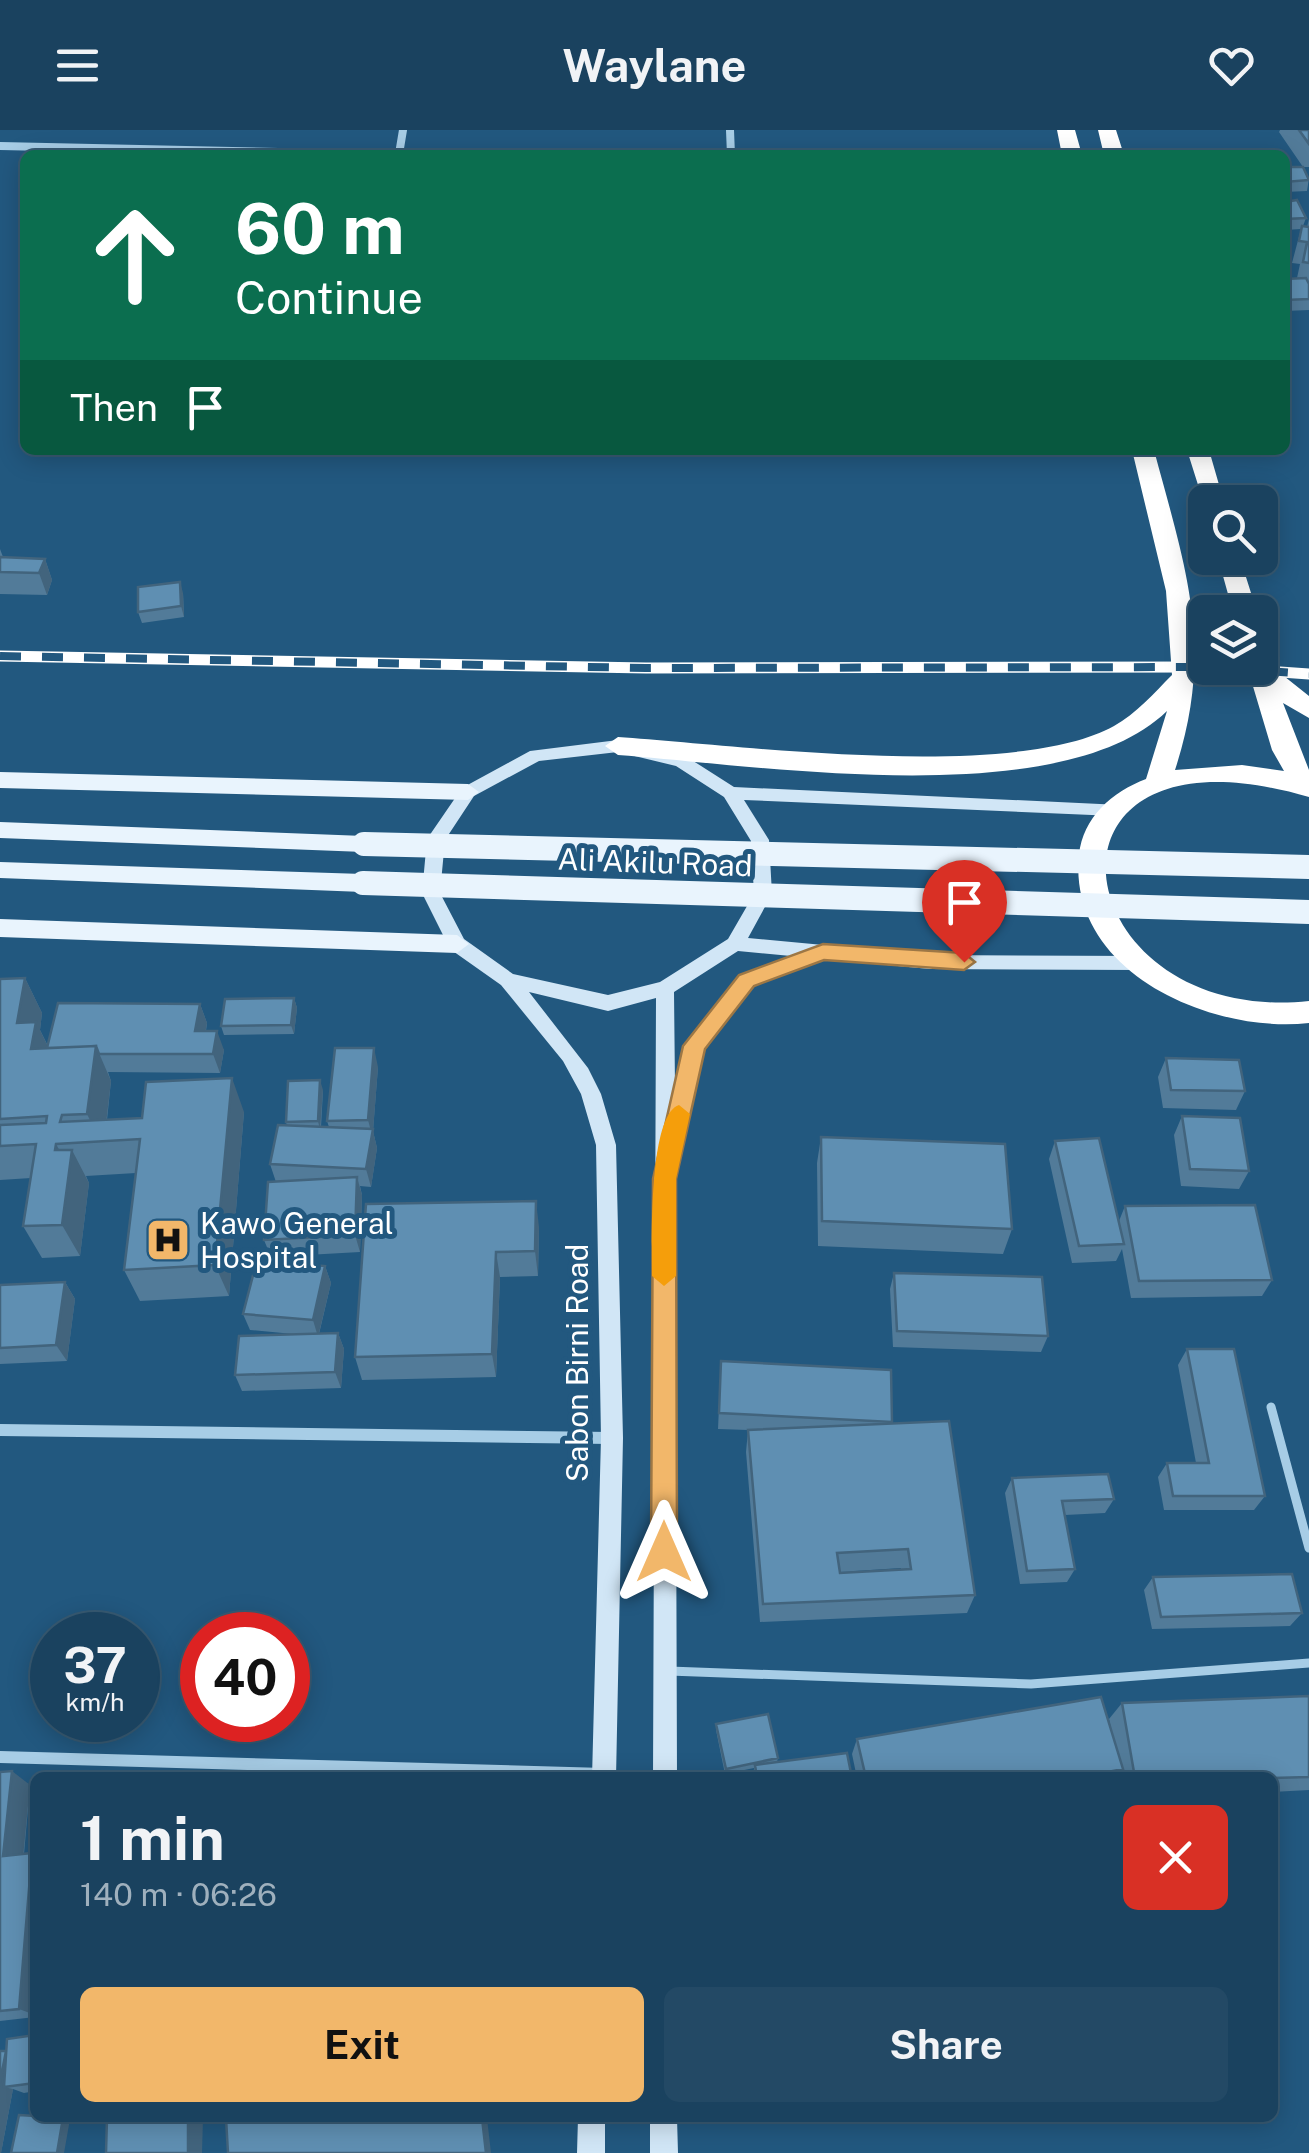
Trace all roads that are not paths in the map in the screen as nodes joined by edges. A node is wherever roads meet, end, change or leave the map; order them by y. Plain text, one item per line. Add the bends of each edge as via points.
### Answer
1 (0, 146) edge
2 (200, 150) edge
3 (1144, 455) edge
4 (1199, 455) edge
5 (1208, 485) edge
6 (1184, 678) junction
7 (1278, 684) edge
8 (1265, 685) edge
9 (1309, 709) edge
10 (618, 746) junction
11 (0, 780) edge
12 (1158, 781) junction
13 (1307, 787) edge
14 (468, 792) junction
15 (730, 793) junction
16 (1115, 810) junction
17 (0, 830) edge
18 (1309, 867) edge
19 (0, 870) edge
20 (1309, 912) edge
21 (0, 928) edge
22 (458, 944) junction
23 (735, 944) junction
24 (823, 952) junction
25 (1139, 963) junction
26 (508, 980) junction
27 (665, 988) junction
28 (1309, 1012) edge
29 (664, 1179) junction
30 (1271, 1407) dead end
31 (0, 1430) edge
32 (612, 1438) junction
33 (1309, 1548) edge
34 (1309, 1663) edge
35 (664, 1671) junction
36 (0, 1757) edge
37 (477, 1772) edge
38 (604, 1772) edge
39 (664, 1772) edge
40 (592, 2122) edge
41 (664, 2122) edge
42 (591, 2153) edge
43 (664, 2153) edge

1 - 2 street
3 - 6 highway via 1178,592
4 - 5 highway
6 - 10 highway via 1120,735 1065,755 943,762
6 - 12 highway
7 - 9 highway
8 - 13 highway via 1285,750
10 - 14 main road via 536,755
10 - 15 main road via 680,761
11 - 14 main road
12 - 13 highway via 1203,771 1250,772
12 - 16 highway
14 - 22 main road via 436,840 432,893
15 - 16 main road
15 - 23 main road via 760,840 763,894
16 - 25 highway via 1096,838 1090,879 1104,922
17 - 18 main road, Ali Akilu Road, bridge
19 - 20 main road, Ali Akilu Road, bridge
21 - 22 main road
22 - 26 main road
23 - 24 main road
23 - 27 main road
24 - 25 main road via 930,962
24 - 29 main road via 746,980 694,1046
25 - 28 highway via 1199,1000 1270,1016
26 - 27 main road via 608,1003
26 - 32 main road, Sabon Birni Road via 578,1063 598,1104 606,1145
27 - 29 main road
29 - 35 main road
30 - 33 lane
31 - 32 street
32 - 38 main road, Sabon Birni Road
34 - 35 lane via 1031,1684
35 - 39 main road
36 - 37 street
40 - 42 main road
41 - 43 main road

